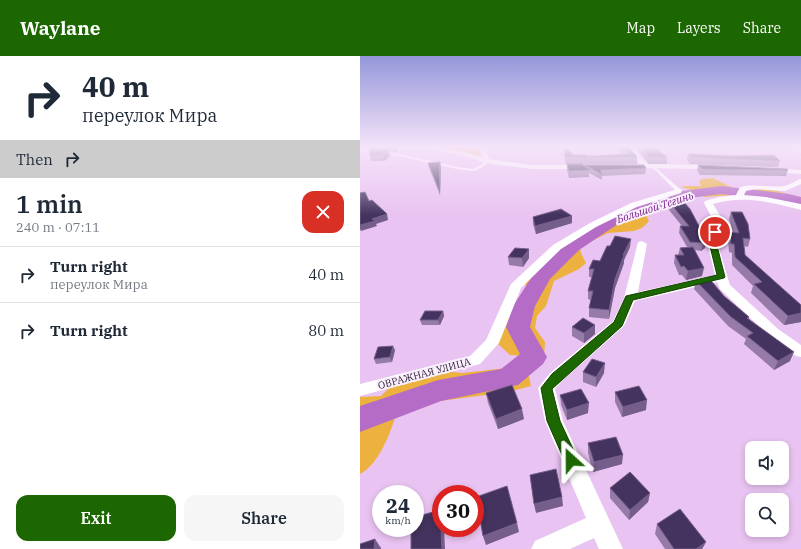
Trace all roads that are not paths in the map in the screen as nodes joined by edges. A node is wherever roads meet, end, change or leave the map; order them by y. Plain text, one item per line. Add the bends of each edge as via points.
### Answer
1 (466, 169) edge
2 (476, 169) edge
3 (657, 169) edge
4 (764, 170) edge
5 (801, 172) edge
6 (801, 181) edge
7 (679, 191) joint
8 (740, 195) junction
9 (801, 207) edge
10 (642, 244) dead end
11 (721, 277) junction
12 (630, 298) junction
13 (801, 352) edge
14 (360, 390) edge
15 (600, 524) junction
16 (543, 549) edge
17 (610, 549) edge

1 - 2 lane
3 - 7 lane
4 - 5 street
6 - 8 street via 785,189 755,187
7 - 14 street, ОВРАЖНАЯ УЛИЦА via 634,205 592,225 557,247 515,287 492,343 474,360
8 - 9 street
8 - 11 street via 708,203 718,222 712,242
10 - 12 street
11 - 12 street
11 - 13 street via 724,286 773,332
12 - 15 street via 618,323 546,388 554,421
15 - 16 street
15 - 17 street

